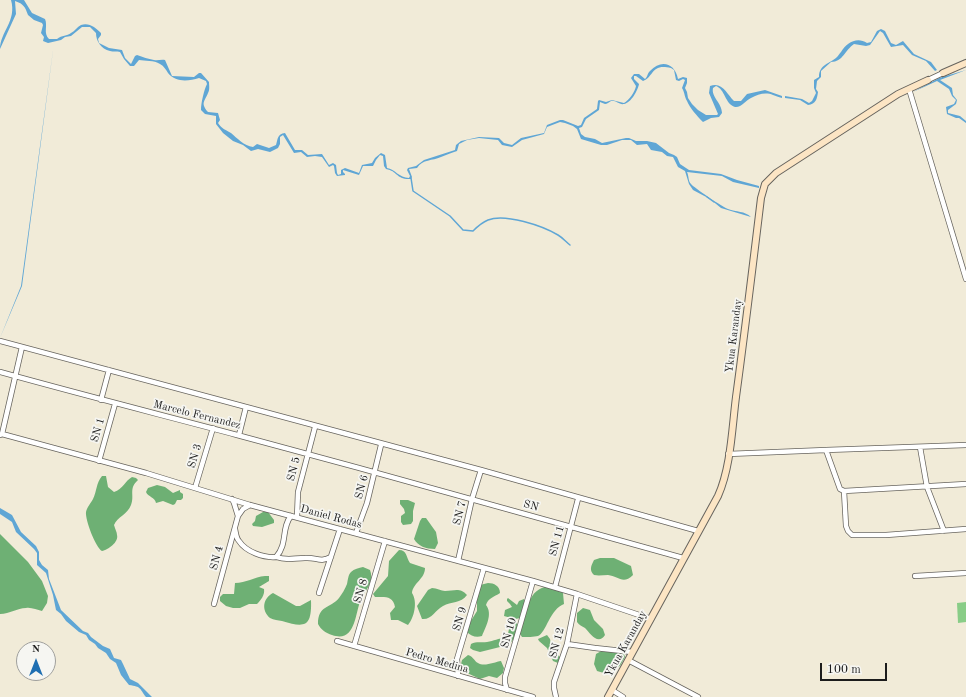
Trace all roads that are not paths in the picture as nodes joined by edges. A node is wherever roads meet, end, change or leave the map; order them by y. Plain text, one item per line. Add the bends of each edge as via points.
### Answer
1 (966, 63) edge
2 (943, 73) joint
3 (928, 80) joint
4 (909, 89) junction
5 (966, 279) edge
6 (0, 341) edge
7 (22, 347) junction
8 (108, 370) junction
9 (0, 372) edge
10 (15, 377) junction
11 (101, 400) junction
12 (115, 404) junction
13 (246, 407) junction
14 (315, 427) junction
15 (213, 428) junction
16 (3, 435) edge
17 (239, 435) junction
18 (381, 445) junction
19 (966, 445) edge
20 (920, 447) junction
21 (826, 450) junction
22 (307, 454) junction
23 (728, 454) junction
24 (98, 461) junction
25 (481, 470) junction
26 (375, 473) junction
27 (966, 484) edge
28 (927, 487) junction
29 (195, 488) junction
30 (844, 491) junction
31 (578, 498) junction
32 (232, 499) junction
33 (472, 500) junction
34 (250, 505) junction
35 (238, 516) junction
36 (291, 516) junction
37 (297, 517) junction
38 (570, 526) junction
39 (234, 528) junction
40 (340, 529) junction
41 (966, 529) edge
42 (698, 531) junction
43 (944, 532) junction
44 (356, 533) junction
45 (385, 542) junction
46 (331, 557) junction
47 (276, 558) junction
48 (683, 558) junction
49 (458, 561) junction
50 (484, 568) junction
51 (966, 573) edge
52 (916, 576) dead end
53 (534, 581) junction
54 (555, 587) junction
55 (319, 594) dead end
56 (577, 594) junction
57 (214, 604) dead end
58 (651, 619) junction
59 (337, 641) dead end
60 (567, 644) junction
61 (354, 646) junction
62 (632, 652) junction
63 (628, 660) junction
64 (458, 676) junction
65 (507, 690) junction
66 (612, 690) junction
67 (533, 697) edge
68 (556, 697) edge
69 (608, 697) edge
70 (623, 697) edge
71 (698, 697) edge

1 - 2 street, Ykua Karanday
2 - 3 street, Ykua Karanday
3 - 4 street, Ykua Karanday
4 - 5 street
4 - 23 street, Ykua Karanday via 776,173 763,188
6 - 7 street
7 - 8 street
7 - 10 street
8 - 11 street
8 - 13 street
9 - 10 street, Marcelo Fernandez
10 - 11 street, Marcelo Fernandez
10 - 16 street
11 - 12 street, Marcelo Fernandez
12 - 15 street, Marcelo Fernandez
12 - 24 street, SN 1
13 - 14 street
13 - 17 street
14 - 18 street
14 - 22 street, SN 5
15 - 17 street, Marcelo Fernandez
15 - 29 street, SN 3
16 - 24 street, Daniel Rodas
17 - 22 street, Marcelo Fernandez
18 - 25 street
18 - 26 street, SN 6
19 - 20 street
20 - 21 street
20 - 28 street
21 - 23 street
21 - 30 street via 840,489
22 - 26 street, Marcelo Fernandez
22 - 37 street, SN 5 via 298,492
23 - 42 street, Ykua Karanday via 720,490
24 - 29 street, Daniel Rodas
25 - 31 street
25 - 33 street, SN 7
26 - 33 street, SN
26 - 44 street, SN 6
27 - 28 street
28 - 30 street
28 - 43 street
29 - 32 street, Daniel Rodas
30 - 43 street via 846,526 852,535 886,536
31 - 38 street, SN 11
31 - 42 street
32 - 34 street, Daniel Rodas
32 - 35 street
33 - 38 street, SN
33 - 49 street, SN 7
34 - 35 street, SN 4
34 - 36 street, Daniel Rodas
35 - 39 street, SN 4
36 - 37 street, Daniel Rodas
36 - 47 street via 286,525 283,546
37 - 40 street, Daniel Rodas
38 - 48 street, SN
38 - 54 street, SN 11
39 - 47 street via 237,539 243,545 259,555
39 - 57 street, SN 4
40 - 44 street, Daniel Rodas
40 - 46 street
41 - 43 street
42 - 48 street, Ykua Karanday
44 - 45 street, Daniel Rodas
45 - 49 street, Daniel Rodas
45 - 61 street, SN 8
46 - 47 street via 324,561
46 - 55 street
48 - 58 street, Ykua Karanday
49 - 50 street, Daniel Rodas
50 - 53 street, Daniel Rodas
50 - 64 street, SN 9 via 457,659
51 - 52 street
53 - 54 street, Daniel Rodas
53 - 65 street, SN 10 via 505,676
54 - 56 street, Daniel Rodas
56 - 58 street, Daniel Rodas
56 - 60 street, SN 12
58 - 62 street, Ykua Karanday
59 - 61 street, Pedro Medina
60 - 62 street
60 - 68 street, SN 12 via 554,682
61 - 64 street, Pedro Medina
62 - 63 street, Ykua Karanday
63 - 66 street, Ykua Karanday
63 - 71 street
64 - 65 street, Pedro Medina
65 - 67 street, Pedro Medina
66 - 69 street, Ykua Karanday
66 - 70 street

